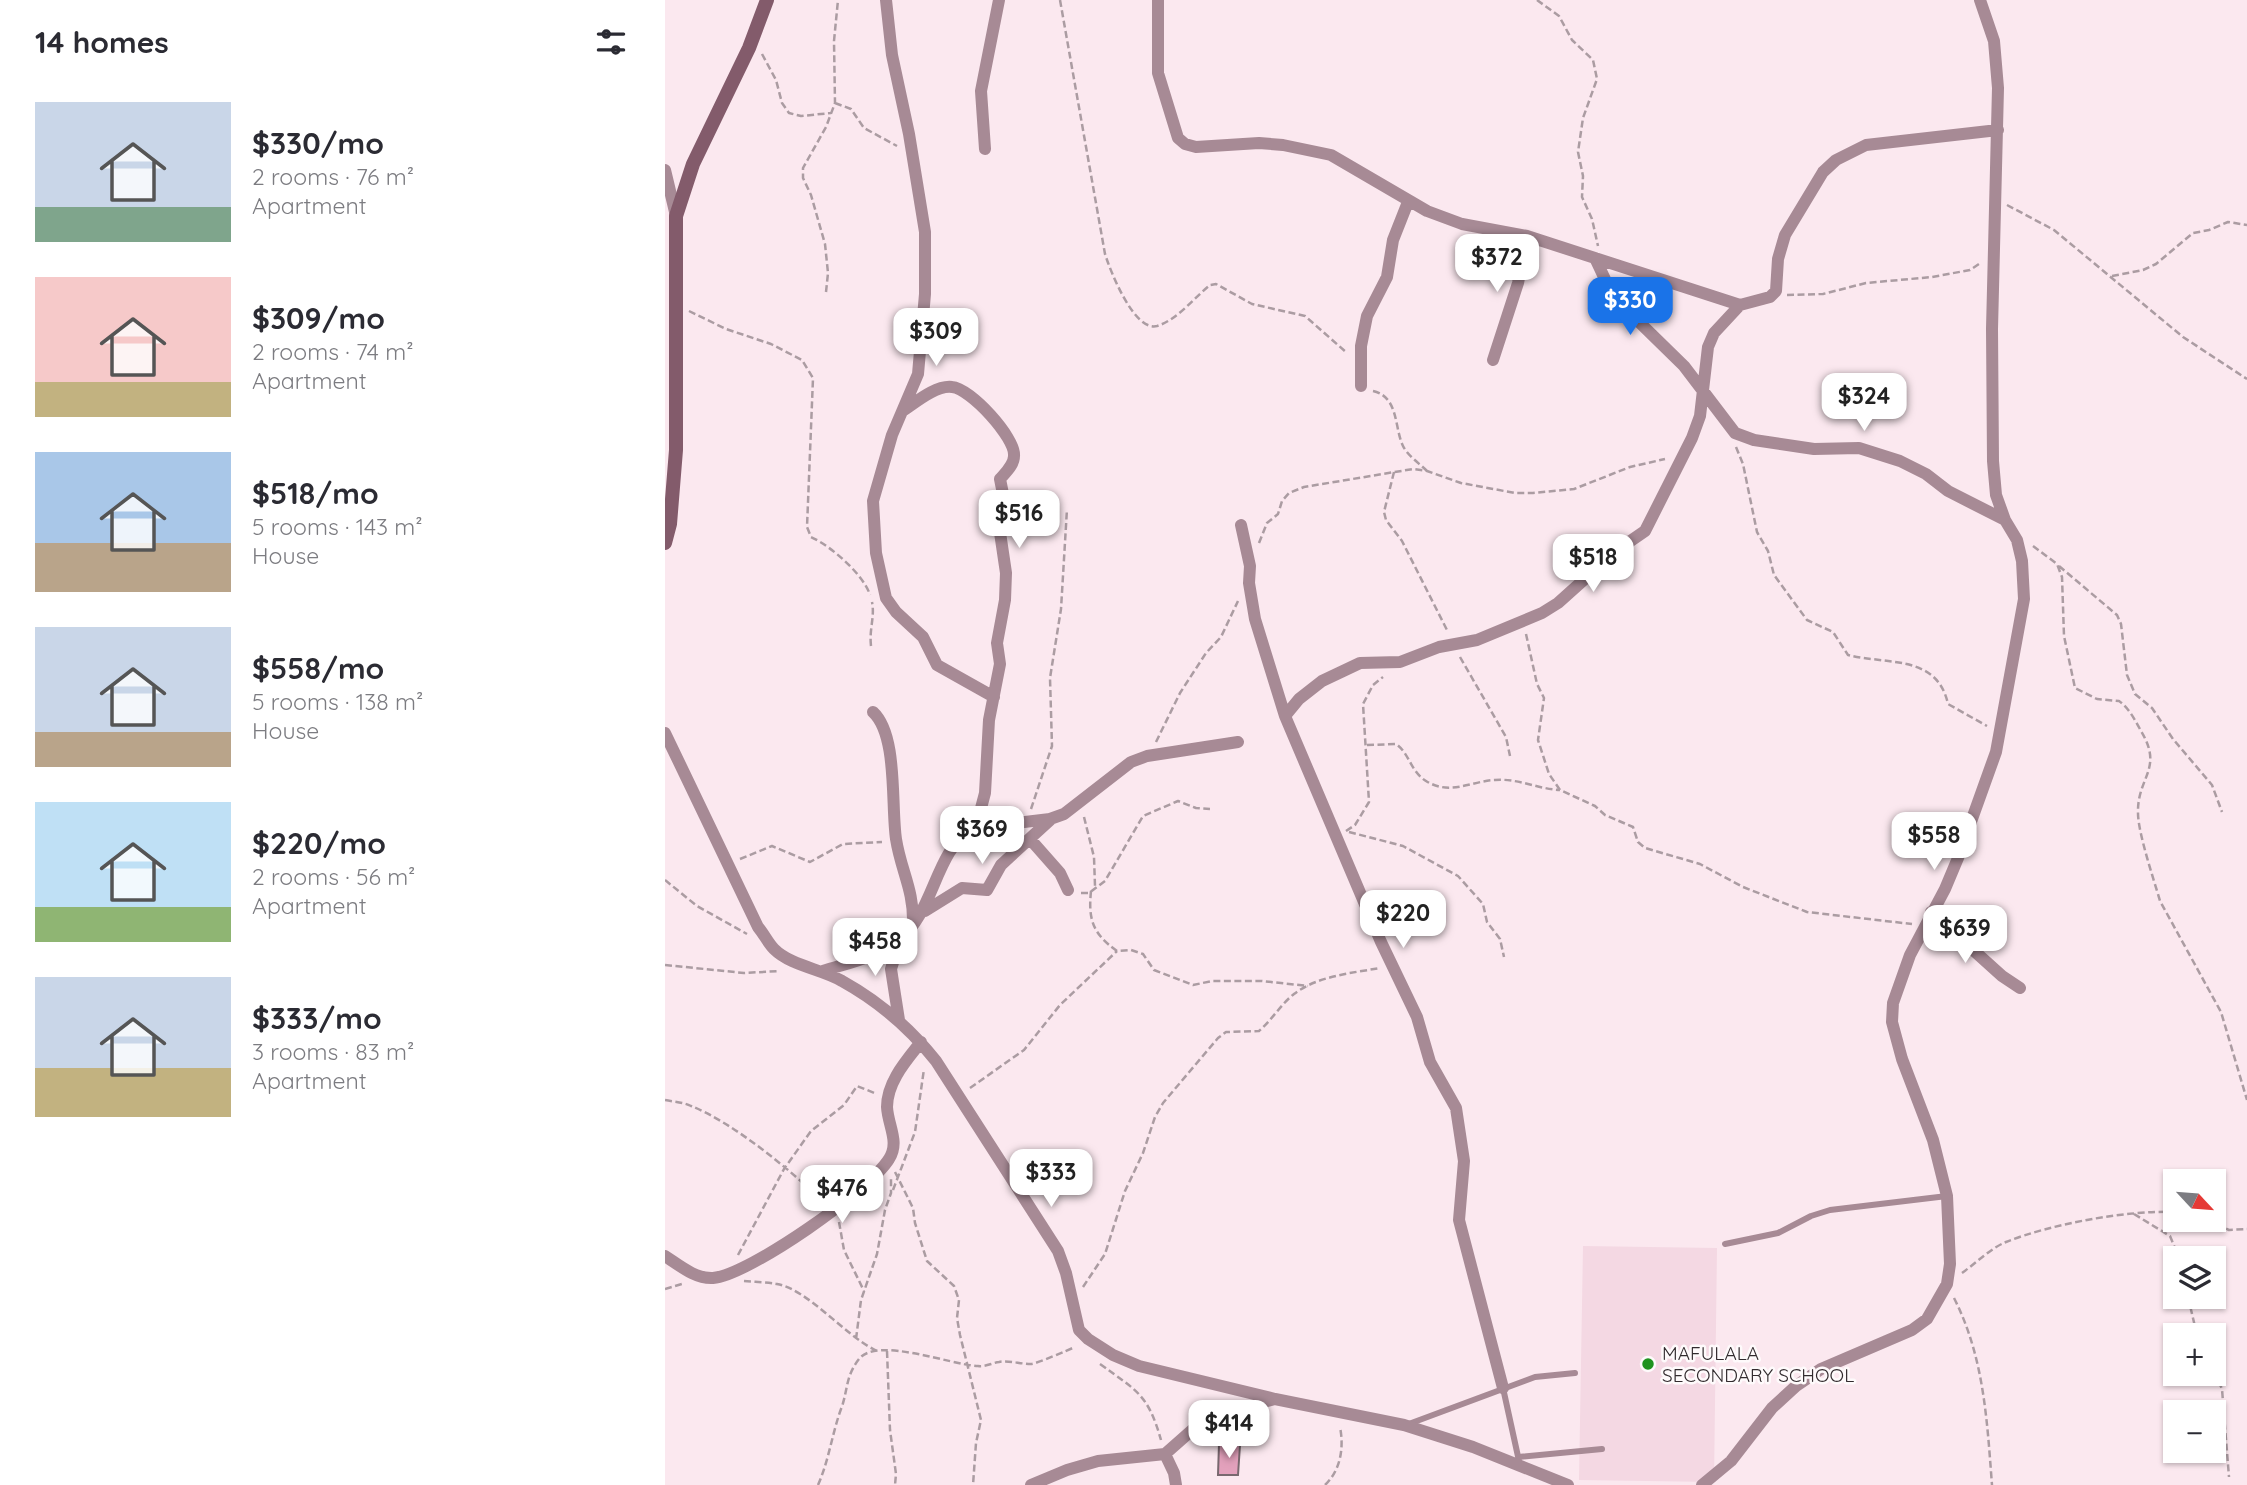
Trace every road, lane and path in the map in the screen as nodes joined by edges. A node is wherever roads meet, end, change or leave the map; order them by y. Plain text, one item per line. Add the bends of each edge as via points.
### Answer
1 (767, 0) edge
2 (838, 0) edge
3 (886, 0) edge
4 (999, 0) edge
5 (1060, 0) edge
6 (1158, 0) edge
7 (1537, 0) edge
8 (1980, 0) edge
9 (760, 52) dead end
10 (835, 103) junction
11 (831, 113) junction
12 (1998, 130) junction
13 (985, 149) dead end
14 (911, 152) junction
15 (665, 170) edge
16 (1996, 198) junction
17 (1408, 202) junction
18 (675, 216) junction
19 (2247, 225) edge
20 (1527, 236) junction
21 (1995, 248) junction
22 (1598, 259) junction
23 (2112, 276) junction
24 (826, 292) dead end
25 (1770, 297) junction
26 (1740, 304) junction
27 (677, 305) junction
28 (1493, 360) dead end
29 (1359, 365) junction
30 (2247, 379) edge
31 (1361, 386) joint
32 (1704, 391) junction
33 (904, 410) junction
34 (1724, 421) junction
35 (1687, 448) junction
36 (1394, 471) junction
37 (1427, 471) junction
38 (1067, 509) dead end
39 (2005, 520) junction
40 (1241, 525) dead end
41 (2017, 540) junction
42 (665, 543) edge
43 (2057, 564) junction
44 (1250, 566) junction
45 (1249, 583) junction
46 (1524, 621) junction
47 (1454, 644) junction
48 (871, 646) dead end
49 (1393, 663) junction
50 (994, 697) junction
51 (873, 712) dead end
52 (1285, 716) junction
53 (665, 733) edge
54 (1238, 743) dead end
55 (1998, 743) junction
56 (1367, 745) junction
57 (1147, 756) junction
58 (1510, 756) dead end
59 (1560, 790) junction
60 (1081, 800) junction
61 (1210, 809) dead end
62 (2222, 812) dead end
63 (1050, 819) junction
64 (1026, 823) junction
65 (976, 827) junction
66 (1340, 830) junction
67 (1030, 839) junction
68 (896, 841) junction
69 (726, 858) junction
70 (665, 880) edge
71 (1095, 886) junction
72 (1069, 890) joint
73 (1091, 891) junction
74 (1931, 912) junction
75 (921, 914) junction
76 (913, 925) junction
77 (1924, 925) junction
78 (900, 940) junction
79 (770, 943) junction
80 (1117, 951) junction
81 (1504, 957) dead end
82 (790, 959) junction
83 (665, 965) edge
84 (1392, 965) junction
85 (823, 971) junction
86 (1308, 986) junction
87 (2020, 988) dead end
88 (899, 1020) junction
89 (925, 1047) junction
90 (958, 1095) junction
91 (888, 1099) junction
92 (665, 1100) edge
93 (2247, 1100) edge
94 (890, 1163) dead end
95 (784, 1169) junction
96 (898, 1176) junction
97 (891, 1193) junction
98 (1947, 1196) junction
99 (836, 1208) junction
100 (2163, 1213) edge
101 (2134, 1214) junction
102 (2226, 1229) edge
103 (2247, 1229) edge
104 (1725, 1244) dead end
105 (2174, 1246) edge
106 (665, 1256) edge
107 (734, 1277) junction
108 (1947, 1284) junction
109 (864, 1292) junction
110 (1073, 1301) junction
111 (1079, 1330) junction
112 (856, 1339) junction
113 (1078, 1345) junction
114 (1082, 1350) dead end
115 (877, 1351) junction
116 (887, 1351) junction
117 (968, 1364) junction
118 (1099, 1364) dead end
119 (1575, 1373) dead end
120 (2221, 1386) edge
121 (1503, 1388) junction
122 (1275, 1399) junction
123 (1338, 1412) junction
124 (1404, 1425) junction
125 (1602, 1449) dead end
126 (1165, 1454) junction
127 (1519, 1462) junction
128 (2229, 1477) dead end
129 (1554, 1483) edge
130 (818, 1485) edge
131 (896, 1485) edge
132 (973, 1485) edge
133 (1031, 1485) edge
134 (1176, 1485) edge
135 (1325, 1485) edge
136 (1568, 1485) edge
137 (1702, 1485) edge
138 (1992, 1485) edge

1 - 18 street via 693,164
2 - 10 path
3 - 14 street
4 - 13 street via 981,91
5 - 29 path via 1105,254 1128,307 1156,326 1178,315 1216,284 1252,304 1305,316
6 - 17 street via 1158,73 1178,138 1185,144 1283,145 1331,155
7 - 22 path via 1559,16 1572,40 1593,60 1597,79 1581,126 1578,152 1582,197 1592,219
8 - 12 street via 1997,60
9 - 11 path via 789,113
10 - 11 path
10 - 14 path via 851,110 865,128
11 - 24 path via 803,168 825,244
12 - 16 street
12 - 25 street via 1866,145 1836,160 1823,172 1785,235 1779,282
14 - 33 street via 925,232 925,294 918,374
15 - 18 street
16 - 21 street
16 - 23 path via 2053,230
17 - 20 street via 1462,224
17 - 29 street via 1393,240 1387,277 1367,316
18 - 27 street
19 - 23 path via 2228,222 2193,233 2156,264
20 - 22 street
20 - 28 street via 1518,283
21 - 25 path via 1970,270 1866,283 1823,294
21 - 39 street via 1993,461 1996,495
22 - 26 street
22 - 32 street via 1619,309 1637,320
23 - 30 path via 2183,337
25 - 26 street
26 - 32 street via 1708,346
27 - 42 street via 677,450
27 - 48 path via 802,360 813,378 807,527 811,537 835,552 868,587 874,615 869,628
29 - 31 street
31 - 37 path via 1380,392 1390,402 1402,444
32 - 34 street
32 - 35 street
33 - 50 street via 873,502 886,598 923,637 937,665
33 - 50 street via 950,386 961,389 991,416 1013,447 1012,464 1000,479 1004,499 999,532 1006,573
34 - 39 street via 1735,433 1754,440 1814,449 1859,448 1900,461
34 - 55 path via 1743,464 1757,532 1774,575 1807,620 1833,632 1848,655 1909,663 1926,670 1948,704 1987,726
35 - 37 path via 1652,464 1556,492 1515,493
35 - 46 street via 1645,531 1558,603
36 - 37 path
36 - 44 path via 1289,493 1278,514 1267,523
36 - 47 path via 1386,520 1408,552
38 - 64 path via 1062,595 1050,678 1052,746
39 - 41 street
40 - 44 street
41 - 43 path
41 - 55 street via 2024,599
43 - 62 path via 2117,615 2127,675 2135,694 2152,708 2212,785
43 - 93 path via 2075,688 2097,699 2119,701 2149,742 2150,769 2138,810 2160,901 2221,1012
44 - 45 street
45 - 52 street via 1262,645
45 - 57 path via 1221,637 1180,693
46 - 47 street
46 - 59 path via 1544,698 1538,740 1549,774
47 - 49 street
47 - 58 path via 1506,737
49 - 52 street via 1366,661 1322,681
49 - 56 path via 1363,704
50 - 65 street via 985,793
51 - 68 street via 880,718 891,763
52 - 66 street
53 - 69 street
54 - 57 street
55 - 74 street via 1958,858
56 - 59 path via 1396,744 1405,751 1414,772 1443,787 1494,779
56 - 66 path via 1369,802 1356,825
57 - 60 street via 1112,774
59 - 77 path via 1633,827 1645,848 1700,864 1807,912
60 - 63 street
60 - 71 path via 1094,858
61 - 71 path via 1178,801 1147,813 1109,876
63 - 64 street
63 - 67 street
64 - 65 street
65 - 75 street via 954,846
66 - 81 path via 1403,846 1458,876 1483,904
66 - 84 street
67 - 72 street
67 - 75 street via 1001,865 987,890 962,888
68 - 69 path via 843,844 810,862 772,846 741,858
68 - 76 street via 913,901
69 - 79 street
70 - 79 path via 697,906
71 - 73 path
72 - 73 path
73 - 80 path via 1092,926
74 - 77 street
74 - 87 street
75 - 76 street
76 - 78 street
77 - 98 street via 1896,986 1892,1022 1933,1140
78 - 85 street
78 - 88 street via 891,969
79 - 82 street
80 - 86 path via 1138,951 1154,970 1193,985 1262,981
80 - 90 path via 1067,998 1024,1050
82 - 83 path via 781,971 744,973
82 - 85 street
84 - 86 path
84 - 121 street via 1417,1017 1430,1062 1457,1108 1464,1161 1459,1220
85 - 88 street
86 - 110 path via 1294,994 1259,1031 1226,1032 1218,1038 1163,1103 1125,1191 1105,1254
88 - 89 street
89 - 90 street
89 - 91 street via 902,1065
89 - 96 path via 917,1123
90 - 110 street via 1058,1251
91 - 95 path via 855,1087 844,1105 811,1132
91 - 99 street via 895,1147 877,1173
92 - 95 path via 725,1122
94 - 97 path
95 - 99 path
95 - 107 path
96 - 97 path
96 - 117 path via 913,1208 927,1261 954,1286
97 - 109 path
98 - 104 lane via 1830,1210 1778,1233
98 - 108 street
99 - 107 street
99 - 109 path via 839,1237
100 - 101 path
101 - 105 path via 2170,1236
101 - 108 path via 2004,1242
102 - 103 path
106 - 107 street via 701,1277
107 - 112 path via 784,1286
108 - 137 street via 1927,1319 1912,1330 1821,1369 1789,1392 1731,1461
108 - 138 path via 1963,1316 1983,1379
109 - 112 path
110 - 111 street
111 - 113 path
111 - 122 street via 1105,1350 1139,1366
112 - 115 path
113 - 114 path
113 - 117 path via 1034,1364
115 - 116 path
115 - 130 path via 859,1359 845,1386
116 - 117 path
116 - 131 path
117 - 132 path via 981,1420
118 - 126 path via 1149,1405
119 - 121 lane via 1535,1377
120 - 128 path
121 - 124 lane
121 - 127 lane
122 - 123 street
122 - 126 street via 1226,1411 1199,1424
123 - 124 street
123 - 135 path via 1342,1448
124 - 127 street
125 - 127 lane
126 - 133 street via 1098,1461
126 - 134 street
127 - 129 street
129 - 136 street

